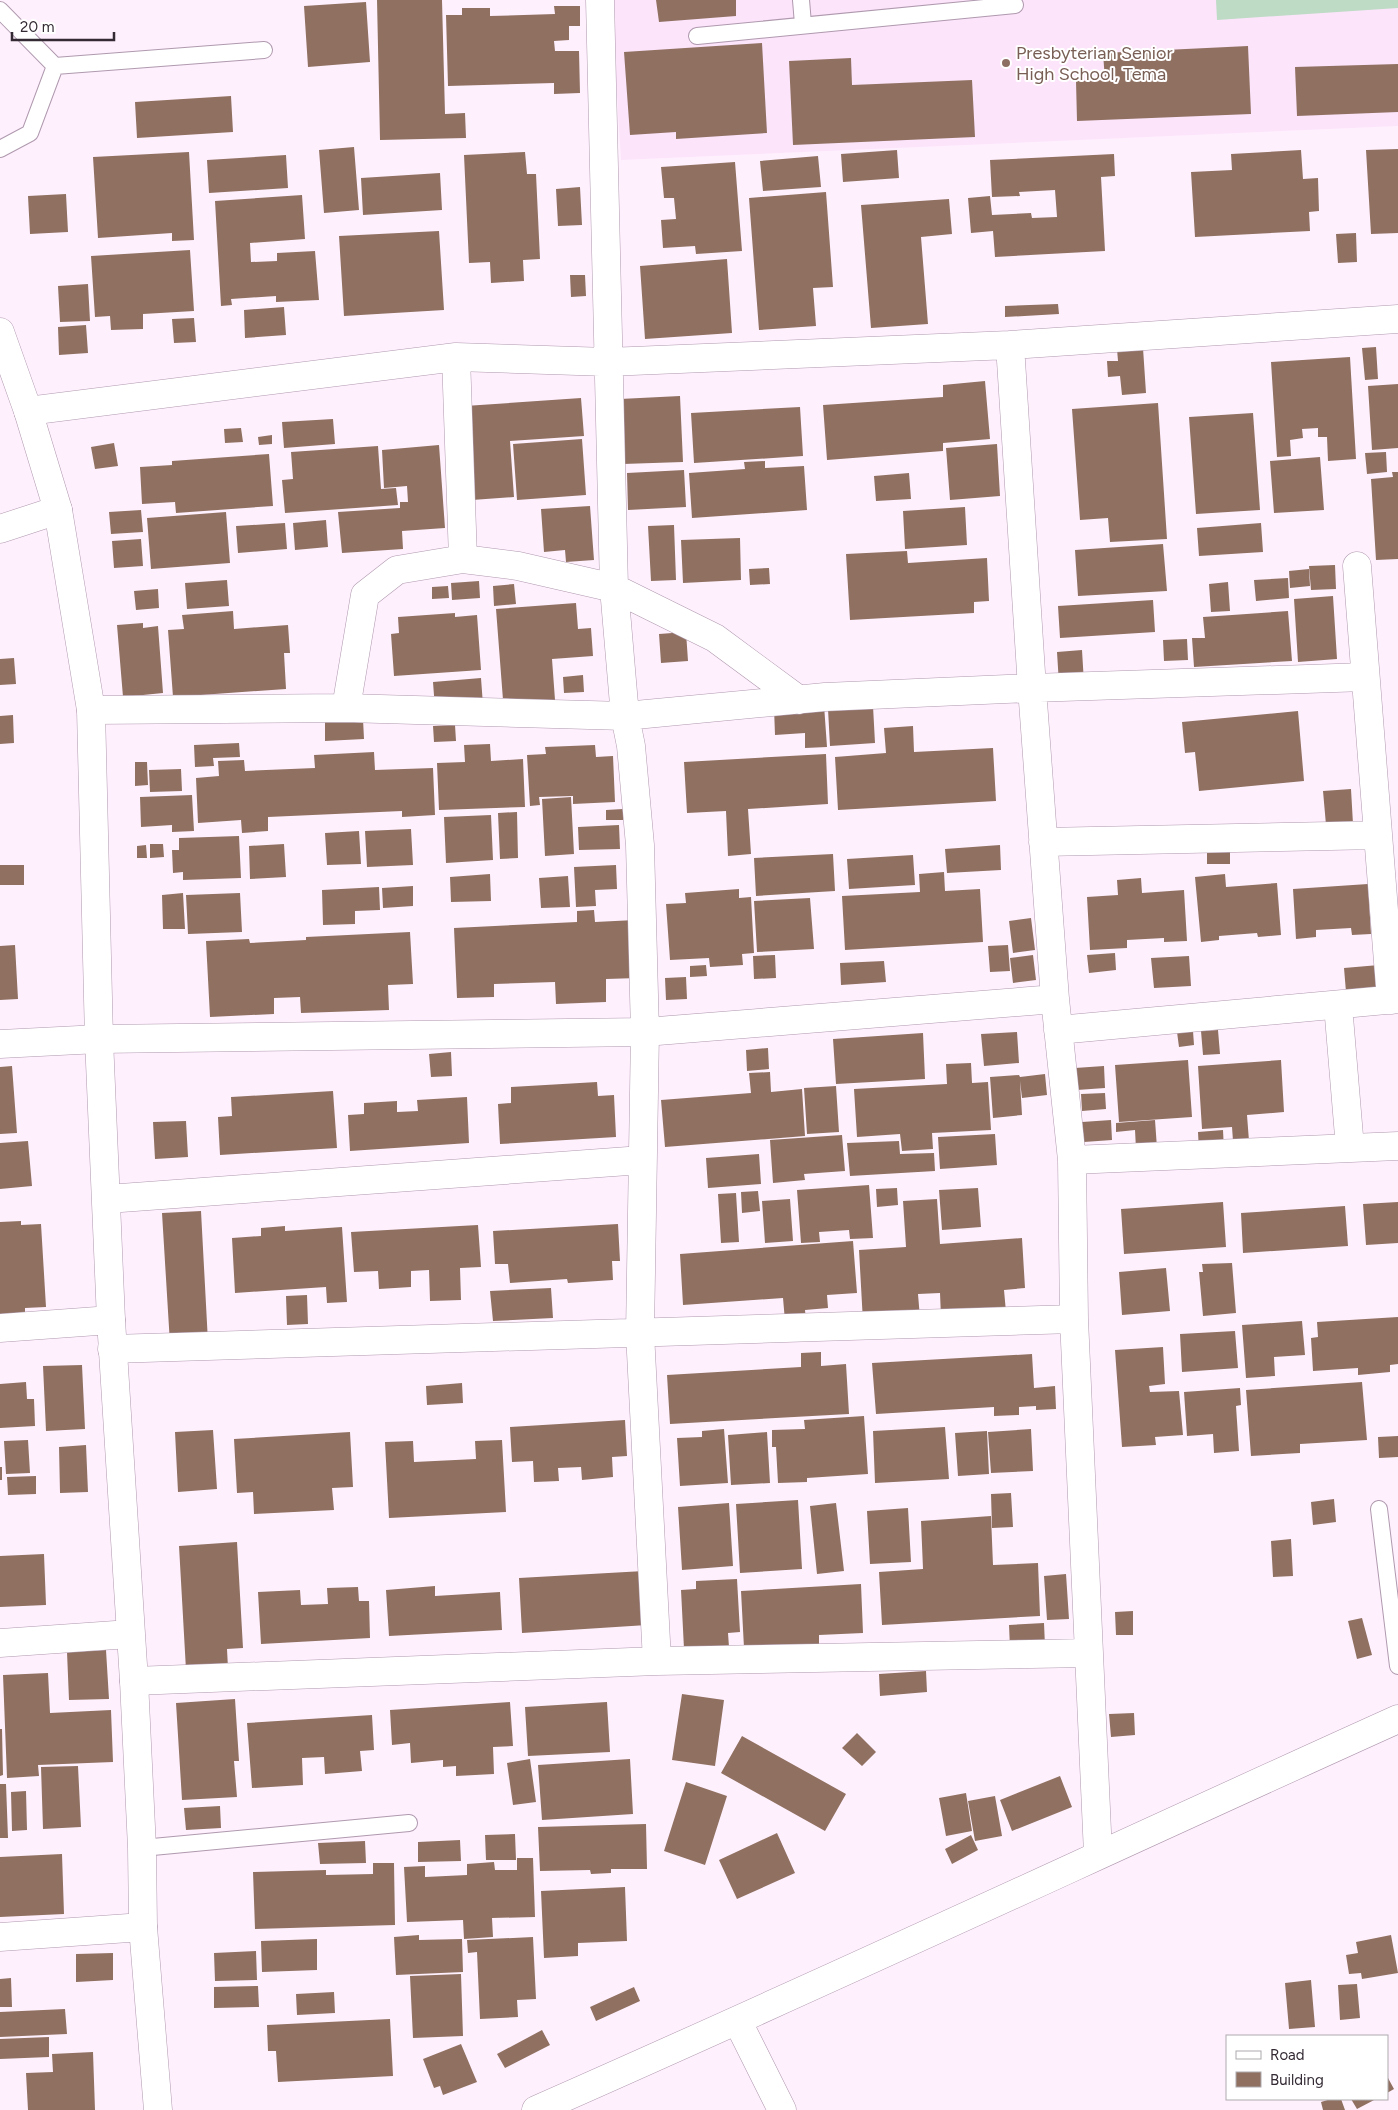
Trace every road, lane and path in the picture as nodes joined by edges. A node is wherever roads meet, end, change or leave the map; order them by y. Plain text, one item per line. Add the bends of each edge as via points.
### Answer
1 (600, 0) edge
2 (801, 0) edge
3 (1015, 4) dead end
4 (942, 6) edge
5 (0, 10) edge
6 (803, 24) junction
7 (697, 36) dead end
8 (264, 50) dead end
9 (55, 66) junction
10 (0, 149) edge
11 (1398, 319) edge
12 (0, 332) edge
13 (1010, 345) junction
14 (456, 357) junction
15 (608, 362) junction
16 (28, 411) junction
17 (58, 510) junction
18 (0, 528) edge
19 (464, 559) junction
20 (1357, 566) dead end
21 (614, 588) junction
22 (1365, 677) junction
23 (1032, 688) junction
24 (800, 700) junction
25 (346, 708) junction
26 (91, 710) junction
27 (625, 716) junction
28 (1043, 842) junction
29 (1385, 844) edge
30 (1055, 999) junction
31 (1395, 999) edge
32 (1338, 1005) junction
33 (1058, 1030) junction
34 (645, 1032) junction
35 (100, 1039) junction
36 (0, 1044) edge
37 (1398, 1146) edge
38 (1350, 1148) junction
39 (642, 1160) junction
40 (1072, 1160) junction
41 (107, 1199) junction
42 (1074, 1319) junction
43 (111, 1320) junction
44 (0, 1328) edge
45 (640, 1332) junction
46 (112, 1349) junction
47 (1379, 1509) dead end
48 (130, 1634) junction
49 (0, 1643) edge
50 (1088, 1653) junction
51 (657, 1661) junction
52 (1398, 1666) edge
53 (134, 1681) junction
54 (1398, 1719) edge
55 (409, 1823) dead end
56 (142, 1848) junction
57 (1098, 1854) junction
58 (143, 1927) junction
59 (0, 1937) edge
60 (738, 2022) junction
61 (158, 2110) edge
62 (536, 2110) edge
63 (782, 2110) edge

1 - 15 street
2 - 6 lane
3 - 4 lane
4 - 6 lane
5 - 9 lane
6 - 7 lane
8 - 9 lane
9 - 10 lane via 30,133
11 - 13 street
12 - 16 street
13 - 15 street
13 - 23 street
14 - 15 street
14 - 16 street
14 - 19 street
15 - 21 street
16 - 17 street
17 - 18 street
17 - 26 street
19 - 21 street via 518,566
19 - 25 street via 397,570 366,595
20 - 22 street
21 - 24 street via 715,638
21 - 27 street
22 - 23 street
22 - 29 street
23 - 24 street
23 - 28 street
24 - 27 street
25 - 26 street
25 - 27 street
26 - 35 street
27 - 34 street via 633,763 640,845
28 - 29 street
28 - 30 street
29 - 31 street
30 - 33 street
30 - 34 street
31 - 32 street
32 - 33 street
32 - 38 street
33 - 40 street
34 - 35 street
34 - 39 street
35 - 36 street
35 - 41 street
37 - 38 street
38 - 40 street
39 - 41 street
39 - 45 street
40 - 42 street
41 - 43 street
42 - 45 street
42 - 50 street
43 - 44 street
43 - 46 street
45 - 46 street
45 - 51 street
46 - 48 street
47 - 52 lane
48 - 49 street
48 - 53 street
50 - 51 street
50 - 57 street
51 - 53 street
53 - 56 street
54 - 57 street
55 - 56 lane
56 - 58 street
57 - 60 street
58 - 59 street
58 - 61 street
60 - 62 street
60 - 63 street

